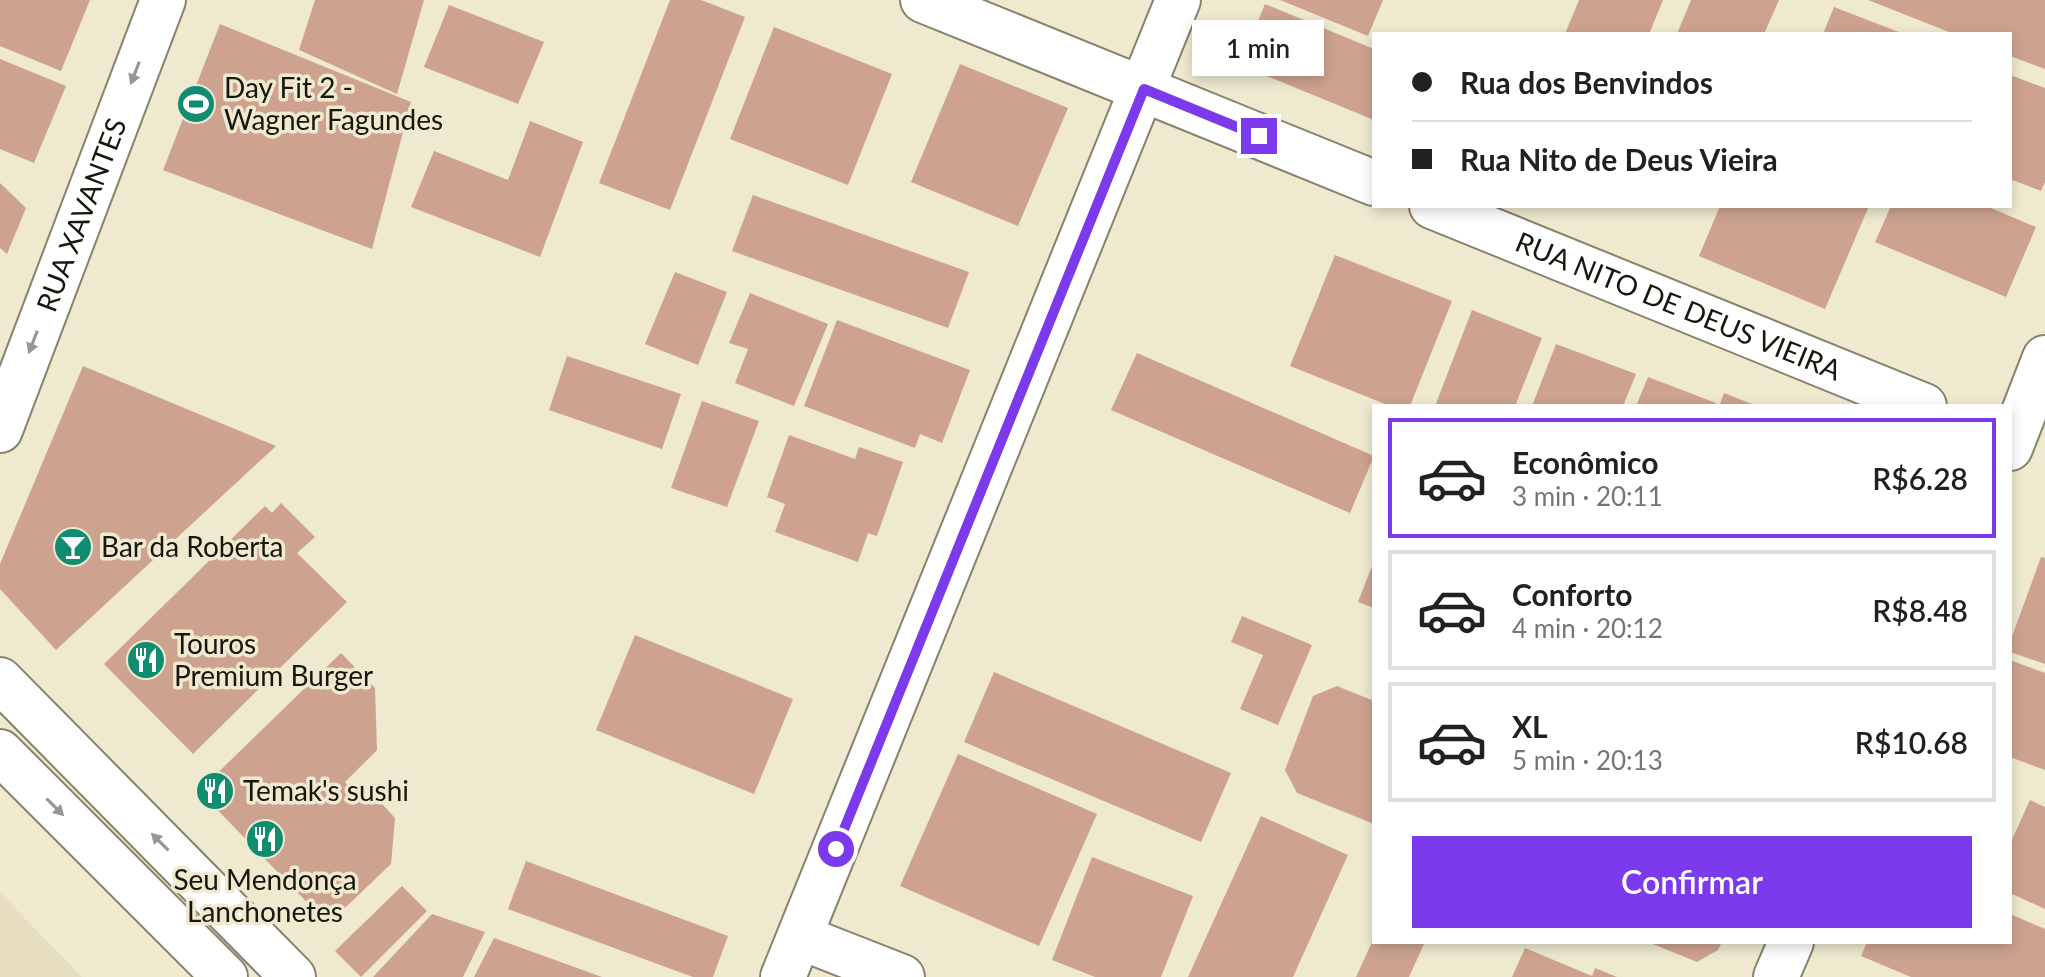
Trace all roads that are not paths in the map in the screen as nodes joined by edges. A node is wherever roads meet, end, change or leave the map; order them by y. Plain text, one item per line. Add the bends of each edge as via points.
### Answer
1 (163, 0) edge
2 (923, 0) edge
3 (1178, 0) edge
4 (1144, 89) junction
5 (1372, 182) edge
6 (1437, 208) edge
7 (2045, 358) edge
8 (1919, 404) edge
9 (0, 430) edge
10 (2019, 446) edge
11 (0, 680) edge
12 (0, 752) edge
13 (800, 937) junction
14 (1790, 944) edge
15 (225, 977) edge
16 (293, 977) edge
17 (783, 977) edge
18 (902, 977) edge
19 (1776, 977) edge

1 -> 9 street, RUA XAVANTES
2 - 4 street
3 - 4 street
4 - 5 street
4 - 13 street
6 - 8 street, RUA NITO DE DEUS VIEIRA
7 - 10 street
16 -> 11 street
12 -> 15 street
13 - 17 street
13 - 18 street
14 - 19 street

